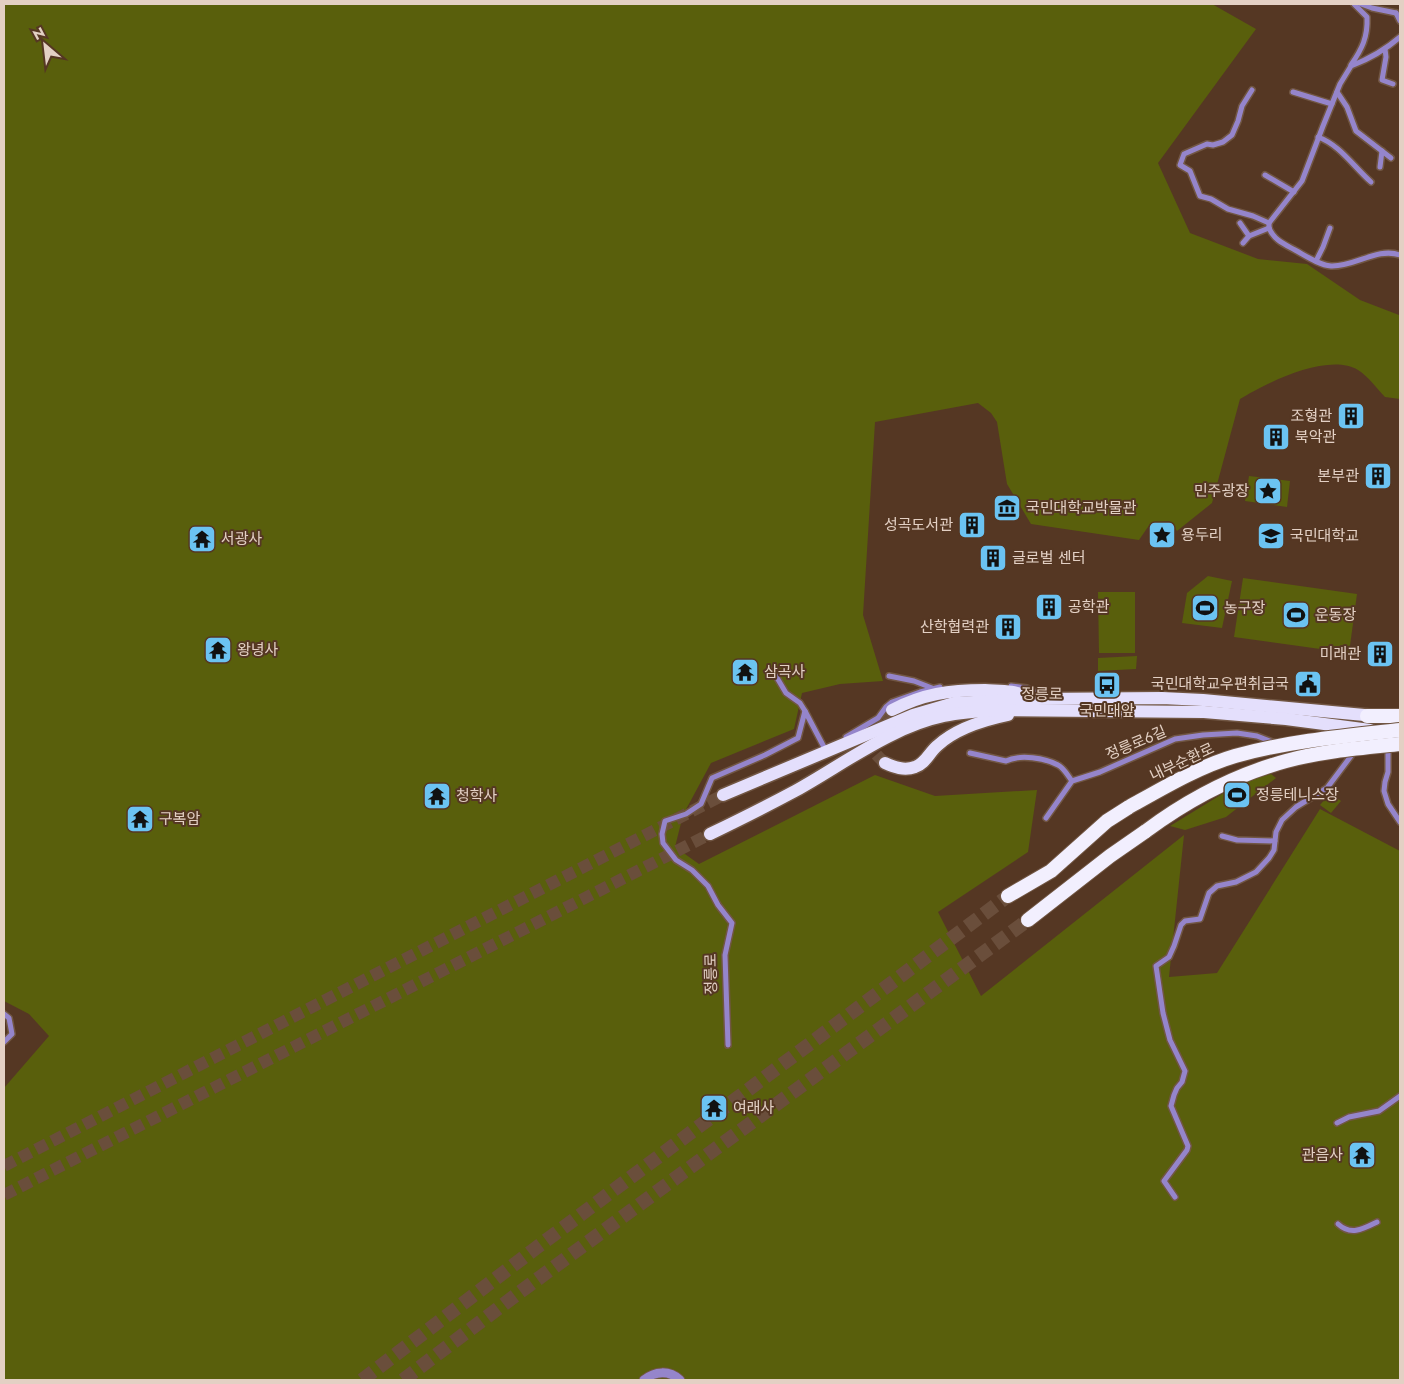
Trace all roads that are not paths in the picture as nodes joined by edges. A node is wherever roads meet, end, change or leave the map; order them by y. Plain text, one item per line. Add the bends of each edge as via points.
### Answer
1 (1354, 4) edge
2 (1361, 4) edge
3 (1398, 11) edge
4 (1400, 21) edge
5 (1400, 38) edge
6 (1385, 50) junction
7 (1351, 66) junction
8 (1393, 84) dead end
9 (1252, 90) dead end
10 (1293, 92) dead end
11 (1337, 92) junction
12 (1332, 104) junction
13 (1318, 137) junction
14 (1382, 151) junction
15 (1391, 158) dead end
16 (1380, 167) dead end
17 (1265, 175) dead end
18 (1370, 182) dead end
19 (1294, 192) junction
20 (1240, 223) dead end
21 (1269, 225) junction
22 (1330, 228) dead end
23 (1249, 236) junction
24 (1243, 243) dead end
25 (1400, 255) edge
26 (1316, 261) junction
27 (773, 671) dead end
28 (889, 676) dead end
29 (932, 688) junction
30 (1130, 697) junction
31 (1034, 699) junction
32 (1048, 699) junction
33 (892, 710) tunnel mouth
34 (1022, 710) junction
35 (805, 711) junction
36 (1067, 711) junction
37 (1367, 716) joint
38 (1400, 716) edge
39 (1396, 731) edge
40 (1358, 740) junction
41 (1400, 744) edge
42 (825, 749) junction
43 (970, 752) dead end
44 (884, 763) tunnel mouth
45 (767, 777) junction
46 (1072, 781) junction
47 (722, 794) tunnel mouth
48 (1046, 818) dead end
49 (1400, 822) edge
50 (710, 834) tunnel mouth
51 (1222, 836) dead end
52 (1275, 841) junction
53 (1008, 896) tunnel mouth
54 (1028, 920) tunnel mouth
55 (4, 1014) edge
56 (4, 1042) edge
57 (728, 1045) dead end
58 (1400, 1096) edge
59 (1336, 1123) dead end
60 (1175, 1197) dead end
61 (1377, 1222) dead end
62 (1338, 1224) dead end
63 (644, 1380) edge
64 (680, 1380) edge

1 - 7 street via 1366,17 1367,32 1364,45
2 - 3 street
3 - 4 street
5 - 6 street
6 - 7 street
6 - 8 street via 1382,80
7 - 11 street
9 - 21 street via 1242,106 1232,135 1223,142 1207,144 1184,154 1180,165 1190,171 1200,196
10 - 12 street
11 - 12 street
11 - 14 street via 1356,131
12 - 13 street
13 - 18 street via 1336,147
13 - 19 street via 1302,181
14 - 15 street
14 - 16 street
17 - 19 street
19 - 21 street
20 - 23 street
21 - 23 street
21 - 26 street via 1272,235 1281,242
22 - 26 street
23 - 24 street
25 - 26 street via 1386,253 1336,266
27 - 35 street via 786,693
28 - 29 street, 정릉로
29 - 32 street, 정릉로 via 1013,686 1027,688
29 - 42 street, 정릉로 via 892,702 878,718
30 - 32 main road, 정릉로
30 - 36 main road via 1132,702 1126,704 1082,704
30 - 37 main road, 정릉로 via 1203,700
31 - 32 main road, 정릉로
31 - 33 main road via 1014,691 956,690 918,698
31 - 45 main road, 정릉로 via 954,703 932,708
34 - 36 main road, 정릉로
34 - 44 main road via 950,737 914,768
34 - 50 main road, 정릉로 via 969,712 917,724
35 - 42 street
35 - 57 street, 정릉로 via 798,738 712,778 700,804 665,822 662,834 667,850 708,886 732,923 725,955
36 - 39 main road, 정릉로 via 1212,712
37 - 38 highway
39 - 40 street, 정릉로6길
39 - 49 street via 1384,791
39 - 53 highway, 내부순환로, bridge via 1291,743 1234,756 1171,783 1129,806 1051,871
40 - 46 street, 정릉로6길 via 1294,748 1238,733 1203,735 1176,739
40 - 52 street via 1351,756 1327,788 1282,820
41 - 54 highway, bridge via 1288,760 1241,776 1196,797 1110,856
42 - 45 street, 정릉로
43 - 46 street via 1006,761 1012,758 1046,761 1060,766
45 - 47 main road, 정릉로
46 - 48 street
51 - 52 street
52 - 60 street via 1274,850 1256,872 1236,882 1217,886 1209,893 1200,919 1185,921 1181,925 1169,957 1156,966 1170,1040 1186,1071 1171,1106 1188,1146 1164,1181
55 - 56 street via 9,1018 12,1034
58 - 59 street via 1379,1111
61 - 62 street via 1356,1231 1344,1230
63 - 64 street via 662,1372 675,1375

